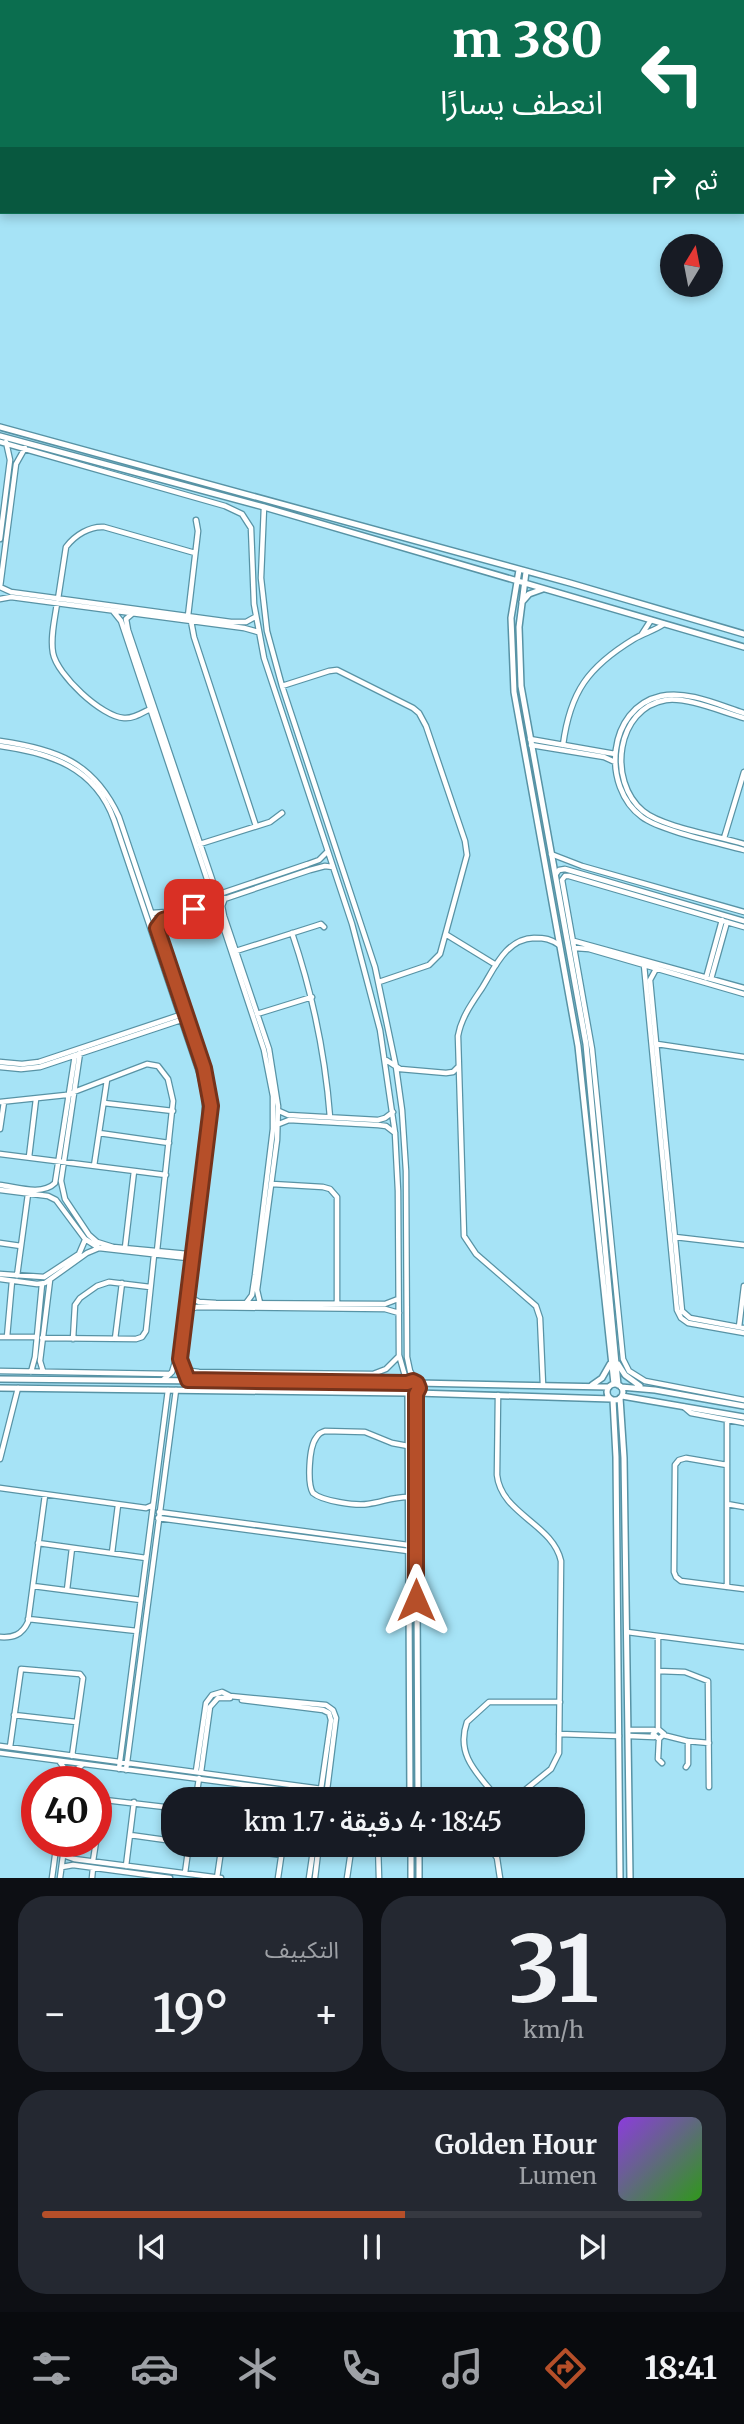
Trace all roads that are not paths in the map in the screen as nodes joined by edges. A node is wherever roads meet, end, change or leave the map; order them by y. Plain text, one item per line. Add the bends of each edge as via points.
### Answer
1 (0, 427) edge
2 (3, 440) edge
3 (31, 444) junction
4 (24, 448) junction
5 (94, 453) junction
6 (126, 461) junction
7 (98, 462) junction
8 (131, 471) junction
9 (264, 507) junction
10 (196, 520) dead end
11 (388, 535) junction
12 (252, 536) junction
13 (261, 536) junction
14 (0, 539) edge
15 (408, 540) junction
16 (386, 543) junction
17 (404, 548) junction
18 (195, 553) junction
19 (519, 570) junction
20 (526, 572) junction
21 (516, 580) junction
22 (523, 582) junction
23 (0, 587) edge
24 (586, 588) junction
25 (547, 590) junction
26 (17, 596) junction
27 (0, 599) edge
28 (582, 600) junction
29 (57, 601) junction
30 (521, 605) junction
31 (113, 611) junction
32 (133, 613) junction
33 (255, 617) junction
34 (189, 618) junction
35 (651, 620) junction
36 (231, 624) junction
37 (664, 624) junction
38 (126, 631) junction
39 (258, 632) junction
40 (744, 634) edge
41 (642, 635) junction
42 (744, 647) edge
43 (282, 686) junction
44 (150, 709) junction
45 (640, 709) junction
46 (290, 711) junction
47 (282, 713) junction
48 (744, 713) edge
49 (744, 718) edge
50 (531, 742) junction
51 (0, 744) edge
52 (562, 745) junction
53 (601, 754) junction
54 (615, 754) junction
55 (615, 762) junction
56 (744, 772) edge
57 (743, 780) edge
58 (282, 813) dead end
59 (257, 826) junction
60 (678, 828) junction
61 (724, 838) junction
62 (124, 841) junction
63 (200, 844) junction
64 (744, 844) edge
65 (744, 850) edge
66 (328, 852) junction
67 (551, 854) junction
68 (582, 866) junction
69 (309, 867) junction
70 (333, 867) junction
71 (580, 873) junction
72 (555, 875) junction
73 (210, 880) junction
74 (351, 892) junction
75 (343, 895) junction
76 (223, 896) junction
77 (211, 900) junction
78 (701, 911) junction
79 (744, 912) edge
80 (152, 913) junction
81 (167, 915) junction
82 (222, 916) junction
83 (744, 920) edge
84 (724, 921) junction
85 (324, 927) dead end
86 (744, 927) edge
87 (157, 928) junction
88 (557, 929) junction
89 (292, 933) junction
90 (447, 935) junction
91 (547, 938) junction
92 (573, 941) junction
93 (560, 946) junction
94 (575, 948) junction
95 (236, 951) junction
96 (496, 965) junction
97 (644, 965) junction
98 (656, 969) junction
99 (574, 975) junction
100 (566, 976) junction
101 (709, 978) junction
102 (379, 982) junction
103 (648, 983) junction
104 (576, 988) junction
105 (569, 989) junction
106 (744, 991) edge
107 (312, 997) junction
108 (257, 1014) junction
109 (181, 1017) junction
110 (258, 1025) junction
111 (657, 1044) junction
112 (78, 1054) junction
113 (744, 1057) edge
114 (386, 1060) junction
115 (0, 1064) edge
116 (459, 1067) junction
117 (201, 1069) junction
118 (397, 1069) junction
119 (388, 1075) junction
120 (107, 1079) junction
121 (72, 1093) junction
122 (36, 1099) junction
123 (2, 1102) edge
124 (104, 1103) junction
125 (173, 1111) junction
126 (279, 1111) junction
127 (393, 1111) junction
128 (294, 1117) junction
129 (330, 1117) junction
130 (374, 1122) junction
131 (278, 1125) junction
132 (0, 1129) edge
133 (99, 1133) junction
134 (395, 1133) junction
135 (662, 1134) junction
136 (169, 1143) junction
137 (0, 1154) edge
138 (29, 1157) junction
139 (61, 1162) junction
140 (94, 1166) junction
141 (134, 1171) junction
142 (166, 1175) junction
143 (272, 1184) junction
144 (0, 1187) edge
145 (28, 1194) junction
146 (197, 1207) junction
147 (675, 1237) junction
148 (85, 1239) junction
149 (0, 1243) edge
150 (744, 1245) edge
151 (21, 1246) junction
152 (99, 1248) junction
153 (125, 1248) junction
154 (156, 1253) junction
155 (188, 1256) junction
156 (0, 1274) edge
157 (17, 1276) junction
158 (0, 1279) edge
159 (50, 1279) junction
160 (12, 1281) junction
161 (121, 1283) junction
162 (42, 1284) junction
163 (744, 1286) edge
164 (150, 1287) junction
165 (255, 1290) junction
166 (188, 1296) junction
167 (399, 1298) junction
168 (246, 1303) junction
169 (260, 1303) junction
170 (337, 1303) junction
171 (201, 1305) junction
172 (385, 1306) junction
173 (43, 1310) junction
174 (186, 1310) junction
175 (399, 1313) junction
176 (610, 1328) junction
177 (742, 1330) edge
178 (0, 1337) edge
179 (7, 1337) junction
180 (39, 1338) junction
181 (73, 1339) junction
182 (115, 1339) junction
183 (399, 1355) junction
184 (614, 1359) junction
185 (37, 1363) junction
186 (174, 1368) junction
187 (183, 1370) junction
188 (0, 1371) edge
189 (31, 1372) junction
190 (43, 1372) junction
191 (170, 1374) junction
192 (0, 1379) edge
193 (12, 1379) junction
194 (163, 1380) junction
195 (188, 1380) junction
196 (407, 1383) junction
197 (417, 1383) junction
198 (543, 1385) junction
199 (588, 1386) junction
200 (615, 1386) junction
201 (0, 1388) edge
202 (15, 1388) junction
203 (643, 1388) junction
204 (168, 1390) junction
205 (176, 1390) junction
206 (655, 1390) junction
207 (407, 1393) junction
208 (416, 1393) junction
209 (498, 1395) junction
210 (616, 1398) junction
211 (645, 1399) junction
212 (744, 1399) edge
213 (683, 1406) junction
214 (744, 1406) edge
215 (744, 1417) edge
216 (407, 1418) junction
217 (416, 1419) junction
218 (727, 1420) junction
219 (744, 1423) edge
220 (408, 1446) junction
221 (616, 1457) junction
222 (624, 1458) junction
223 (0, 1459) edge
224 (727, 1465) junction
225 (160, 1480) junction
226 (0, 1488) edge
227 (45, 1495) junction
228 (408, 1497) junction
229 (727, 1504) junction
230 (118, 1505) junction
231 (153, 1505) junction
232 (744, 1507) edge
233 (146, 1508) junction
234 (152, 1514) junction
235 (159, 1515) junction
236 (38, 1543) junction
237 (72, 1548) junction
238 (408, 1548) junction
239 (112, 1553) junction
240 (146, 1558) junction
241 (33, 1586) junction
242 (726, 1587) junction
243 (744, 1589) edge
244 (67, 1590) junction
245 (141, 1600) junction
246 (28, 1619) junction
247 (138, 1631) junction
248 (627, 1632) junction
249 (658, 1636) junction
250 (0, 1637) edge
251 (744, 1647) edge
252 (135, 1654) junction
253 (141, 1655) junction
254 (658, 1671) junction
255 (559, 1702) junction
256 (14, 1715) junction
257 (76, 1722) junction
258 (657, 1729) junction
259 (629, 1733) junction
260 (559, 1734) junction
261 (619, 1735) junction
262 (659, 1737) junction
263 (688, 1741) junction
264 (709, 1743) junction
265 (0, 1746) edge
266 (10, 1747) junction
267 (0, 1753) edge
268 (72, 1756) junction
269 (58, 1761) junction
270 (662, 1763) dead end
271 (85, 1765) joint
272 (62, 1766) edge
273 (120, 1766) junction
274 (127, 1766) junction
275 (686, 1768) dead end
276 (198, 1772) junction
277 (199, 1778) junction
278 (198, 1787) edge
279 (255, 1787) edge
280 (309, 1787) edge
281 (324, 1787) edge
282 (410, 1787) edge
283 (418, 1787) edge
284 (489, 1787) edge
285 (529, 1787) edge
286 (709, 1787) dead end
287 (134, 1802) junction
288 (161, 1806) edge
289 (130, 1835) junction
290 (161, 1839) edge
291 (55, 1857) edge
292 (63, 1857) edge
293 (66, 1857) edge
294 (187, 1857) edge
295 (221, 1857) edge
296 (281, 1857) edge
297 (311, 1857) edge
298 (317, 1857) edge
299 (350, 1857) edge
300 (378, 1857) edge
301 (411, 1857) edge
302 (419, 1857) edge
303 (496, 1857) edge
304 (73, 1862) junction
305 (93, 1865) junction
306 (126, 1866) junction
307 (62, 1867) junction
308 (185, 1873) junction
309 (167, 1876) edge
310 (152, 1877) edge
311 (52, 1878) edge
312 (60, 1878) edge
313 (92, 1878) edge
314 (219, 1878) edge
315 (278, 1878) edge
316 (309, 1878) edge
317 (315, 1878) edge
318 (347, 1878) edge
319 (379, 1878) edge
320 (411, 1878) edge
321 (419, 1878) edge
322 (500, 1878) edge
323 (620, 1878) edge
324 (630, 1878) edge

1 - 5 street
2 - 3 street
2 - 4 street
2 - 14 street via 10,460
3 - 4 street
3 - 7 street
4 - 12 street via 236,510 248,522
4 - 23 street via 16,464
5 - 6 street
5 - 7 street via 101,458
6 - 8 street via 124,465
6 - 11 street
7 - 8 street
8 - 9 street
9 - 13 street
9 - 16 street
10 - 18 street
11 - 15 street
11 - 16 street
12 - 13 street
12 - 33 street
13 - 43 street via 264,616
15 - 17 street
15 - 19 street
16 - 17 street
17 - 21 street
18 - 29 street via 104,527 92,528 66,547
18 - 34 street
19 - 20 street
19 - 21 street
20 - 22 street
20 - 24 street
21 - 22 street
21 - 88 street via 511,618 514,692
22 - 25 street
22 - 30 street
23 - 26 street
24 - 28 street via 579,592
24 - 40 street
25 - 28 street
25 - 30 street via 533,592
26 - 27 street
26 - 29 street
28 - 35 street
29 - 31 street
29 - 34 street
29 - 44 street via 53,655 83,695 122,718
30 - 50 street via 519,666
31 - 32 street
31 - 38 street
32 - 34 street
32 - 38 street via 126,619
33 - 36 street
33 - 39 street
34 - 36 street
34 - 59 street
35 - 37 street
35 - 41 street
36 - 39 street
37 - 41 street
37 - 42 street
38 - 44 street
38 - 63 street
39 - 47 street
41 - 52 street via 602,662 585,681 568,712
43 - 46 street
43 - 90 street via 337,670 413,708 423,719 467,848
44 - 73 street
45 - 48 street via 656,697 678,695
45 - 49 street via 678,700
45 - 54 street via 623,725
45 - 60 street via 623,740 621,768 626,785 644,812
46 - 47 street
46 - 74 street
47 - 66 street
50 - 52 street
50 - 53 street
50 - 67 street
51 - 62 street via 46,755 82,775 106,802
52 - 53 street
53 - 54 street
53 - 55 street
54 - 55 street
55 - 60 street via 621,788 634,810 649,821
56 - 57 street
57 - 61 street
58 - 59 street
59 - 63 street
60 - 61 street
60 - 65 street
61 - 64 street
62 - 80 street
62 - 109 street
63 - 73 street
66 - 69 street
66 - 70 street
67 - 68 street
67 - 72 street
68 - 71 street
68 - 79 street
69 - 70 street
69 - 76 street
70 - 75 street
71 - 72 street via 563,869
71 - 78 street
72 - 99 street
73 - 76 street
73 - 77 street
74 - 75 street
74 - 102 street
75 - 114 street via 368,976
76 - 77 street
76 - 82 street
77 - 81 street
77 - 82 street
78 - 83 street
78 - 84 street
78 - 92 street via 566,876 562,881
80 - 81 street
80 - 87 street
81 - 87 street
82 - 95 street
82 - 110 street
84 - 86 street
84 - 101 street
85 - 89 street
87 - 117 street
88 - 91 street
88 - 93 street
89 - 95 street
89 - 107 street
90 - 96 street
90 - 102 street via 440,954 429,965
91 - 93 street
91 - 96 street via 515,943
92 - 94 street
92 - 101 street
93 - 100 street
94 - 97 street
94 - 212 street via 593,1057 624,1363 645,1381
95 - 108 street
96 - 116 street via 462,1023
97 - 98 street
97 - 103 street
98 - 103 street
98 - 106 street
99 - 100 street
99 - 104 street
100 - 105 street
101 - 106 street
102 - 118 street
103 - 111 street
103 - 135 street
104 - 105 street
104 - 176 street via 588,1067
105 - 176 street
107 - 108 street
107 - 129 street
108 - 110 street
109 - 112 street
109 - 115 street via 39,1062
109 - 117 street
110 - 126 street via 272,1061
110 - 165 street via 270,1074 273,1118
111 - 113 street
111 - 135 street
112 - 115 street via 34,1068
112 - 121 street
114 - 118 street
114 - 119 street
116 - 118 street via 446,1073
116 - 198 street via 464,1236 476,1254 536,1306
117 - 146 street via 205,1113
118 - 119 street
118 - 197 street via 407,1171 407,1357
119 - 127 street
120 - 121 street
120 - 124 street
120 - 125 street via 157,1065 170,1085
121 - 122 street
121 - 139 street
122 - 123 street
122 - 138 street
123 - 132 street
124 - 125 street
124 - 133 street
125 - 136 street
126 - 128 street
126 - 131 street
127 - 130 street
127 - 134 street
128 - 129 street
128 - 130 street
128 - 131 street
129 - 130 street
130 - 134 street
131 - 143 street
133 - 136 street
133 - 140 street
134 - 167 street
135 - 147 street
135 - 177 street via 678,1314 688,1323
136 - 142 street
137 - 138 street
138 - 139 street
139 - 140 street
139 - 144 street via 56,1181 47,1189
139 - 153 street via 62,1192 86,1231 102,1245
140 - 141 street
141 - 142 street
141 - 153 street
142 - 154 street
143 - 165 street
143 - 170 street via 323,1187 335,1194
144 - 145 street
145 - 148 street via 56,1200
145 - 151 street
146 - 155 street
146 - 166 street
147 - 150 street
147 - 177 street via 684,1314
148 - 152 street
148 - 157 street via 79,1254 47,1276
149 - 151 street
151 - 157 street
152 - 154 street
152 - 159 street
153 - 154 street
154 - 155 street
154 - 164 street
155 - 186 street
156 - 157 street
158 - 160 street
159 - 162 street
159 - 173 street
160 - 162 street
160 - 179 street
161 - 164 street
161 - 181 street via 103,1283 78,1300
161 - 182 street
162 - 173 street
163 - 177 street
164 - 182 street via 144,1336
165 - 168 street
165 - 169 street
166 - 171 street
166 - 174 street
167 - 172 street
167 - 175 street
168 - 169 street
168 - 171 street
169 - 170 street
170 - 172 street
171 - 172 street
171 - 174 street
172 - 175 street
173 - 180 street
174 - 187 street via 180,1359
175 - 183 street
176 - 184 street
178 - 179 street
179 - 180 street
180 - 181 street
180 - 185 street
181 - 182 street
183 - 187 street via 386,1369 373,1374
183 - 196 street
184 - 199 street via 606,1374
184 - 200 street
184 - 203 street via 625,1375
185 - 189 street
185 - 190 street
186 - 187 street
186 - 191 street
187 - 195 street
188 - 189 street
189 - 190 street
190 - 191 street
191 - 194 street
192 - 193 street
193 - 194 street
193 - 202 street
194 - 195 street
195 - 196 street
196 - 197 street
196 - 207 street
197 - 198 street
197 - 208 street
198 - 199 street
199 - 200 street
200 - 203 street
200 - 210 street
200 - 210 street via 608,1395
201 - 202 street
202 - 204 street
202 - 223 street
203 - 206 street
204 - 205 street
204 - 225 street
205 - 207 street
205 - 225 street
206 - 211 street via 645,1392
206 - 214 street
207 - 208 street
207 - 216 street
208 - 209 street
208 - 217 street
209 - 210 street
209 - 255 street via 499,1488 560,1555
210 - 211 street
210 - 221 street
210 - 222 street
211 - 213 street
213 - 215 street
213 - 218 street via 691,1413
216 - 217 street
216 - 220 street
217 - 283 street
218 - 219 street
218 - 224 street
220 - 228 street
220 - 228 street via 365,1432 325,1431 313,1444 308,1481 318,1497 348,1503
221 - 222 street
221 - 261 street
222 - 248 street
224 - 229 street
224 - 242 street via 683,1458 673,1470 675,1576 681,1581
225 - 231 street
225 - 235 street
226 - 227 street
227 - 230 street
227 - 236 street
228 - 238 street
229 - 232 street
229 - 242 street
230 - 233 street
230 - 239 street
231 - 233 street
231 - 234 street
233 - 234 street
234 - 240 street
235 - 238 street
235 - 253 street
236 - 237 street
236 - 241 street
237 - 239 street
237 - 244 street
238 - 282 street
239 - 240 street
240 - 245 street
241 - 244 street
241 - 246 street
242 - 243 street
244 - 245 street
245 - 247 street
246 - 247 street
246 - 250 street via 18,1634
247 - 252 street
248 - 249 street
248 - 259 street
249 - 251 street
249 - 254 street
252 - 253 street
252 - 273 street
253 - 274 street
254 - 258 street
254 - 264 street via 685,1672 708,1680
255 - 260 street
255 - 284 street via 489,1702 467,1722 466,1758
256 - 257 street
256 - 257 street via 21,1669 80,1674
256 - 266 street
257 - 268 street
258 - 259 street
258 - 262 street
258 - 262 street via 663,1731
259 - 262 street
259 - 324 street
260 - 261 street
260 - 285 street via 559,1753 551,1769
261 - 323 street
262 - 263 street
262 - 270 street via 658,1759
263 - 264 street
263 - 275 street
264 - 286 street
265 - 266 street
266 - 268 street
267 - 269 street
268 - 273 street
269 - 271 street
269 - 272 street
271 - 273 street
273 - 274 street
274 - 276 street
274 - 277 street
276 - 280 street
276 - 281 street via 215,1700 326,1705 337,1718
277 - 278 street
277 - 279 street
287 - 288 street
287 - 289 street
287 - 305 street via 103,1801
289 - 290 street
289 - 306 street
291 - 311 street
292 - 307 street
293 - 304 street
294 - 308 street
295 - 314 street
296 - 315 street
297 - 316 street
298 - 317 street
299 - 318 street
300 - 319 street
301 - 320 street
302 - 321 street
303 - 322 street
304 - 305 street
304 - 307 street
305 - 306 street
305 - 310 street
305 - 313 street
306 - 309 street
307 - 312 street
308 - 309 street
308 - 314 street
309 - 310 street

